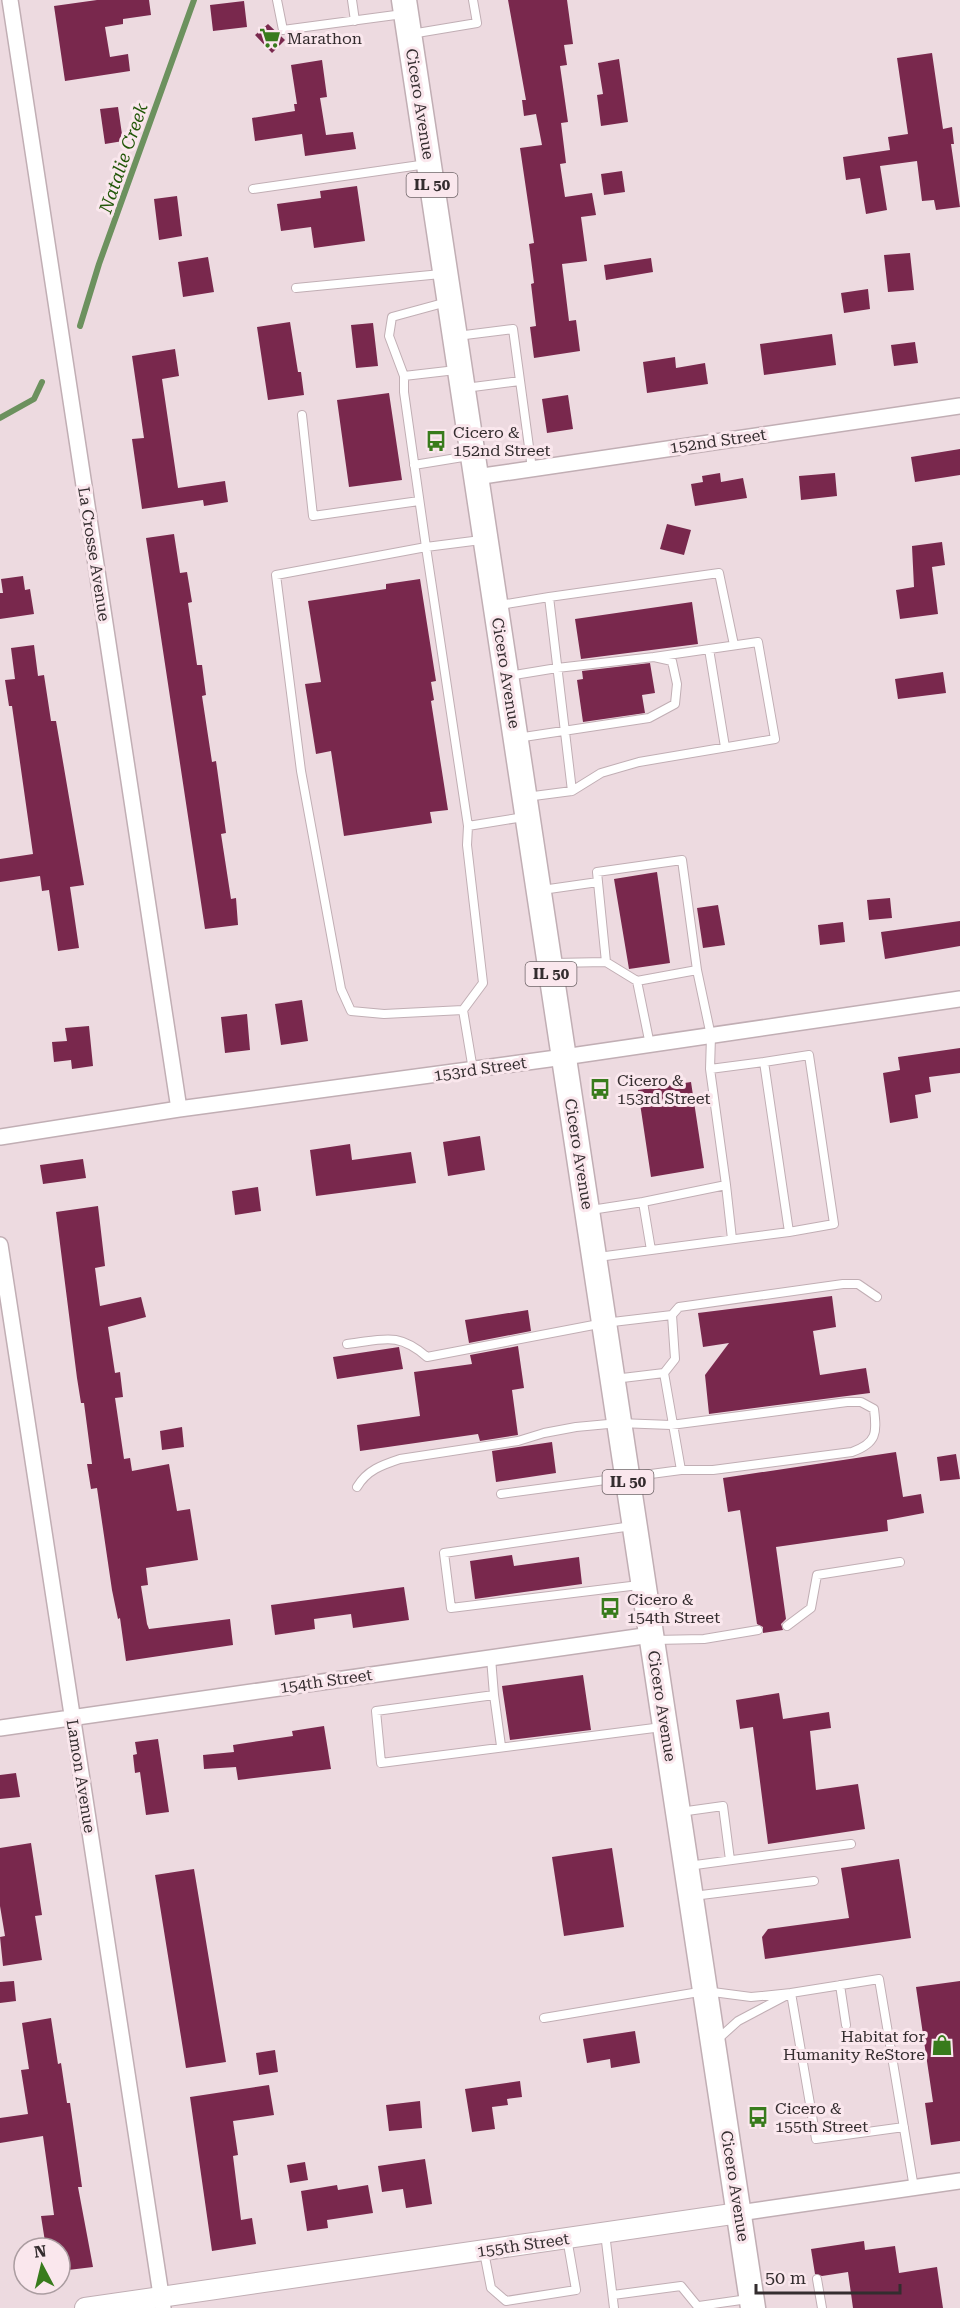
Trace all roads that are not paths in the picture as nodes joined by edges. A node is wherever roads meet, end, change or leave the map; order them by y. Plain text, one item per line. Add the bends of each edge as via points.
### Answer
1 (10, 0) edge
2 (277, 0) edge
3 (352, 0) edge
4 (473, 0) edge
5 (407, 16) edge
6 (355, 21) junction
7 (429, 164) junction
8 (253, 189) dead end
9 (446, 274) junction
10 (296, 288) dead end
11 (450, 301) junction
12 (455, 336) junction
13 (404, 376) junction
14 (462, 379) junction
15 (520, 381) junction
16 (960, 406) edge
17 (302, 415) dead end
18 (414, 465) junction
19 (475, 466) junction
20 (532, 469) junction
21 (419, 501) junction
22 (486, 539) junction
23 (426, 548) junction
24 (549, 597) junction
25 (496, 606) junction
26 (734, 645) junction
27 (709, 649) junction
28 (654, 657) junction
29 (557, 668) junction
30 (507, 677) junction
31 (565, 730) junction
32 (516, 738) junction
33 (725, 747) junction
34 (572, 791) junction
35 (526, 806) junction
36 (468, 826) junction
37 (598, 882) junction
38 (539, 890) junction
39 (606, 962) junction
40 (550, 963) junction
41 (697, 970) junction
42 (637, 981) junction
43 (960, 999) edge
44 (463, 1010) junction
45 (711, 1036) junction
46 (650, 1044) junction
47 (564, 1057) junction
48 (764, 1062) junction
49 (473, 1070) junction
50 (710, 1070) junction
51 (179, 1109) junction
52 (0, 1137) edge
53 (726, 1185) junction
54 (643, 1202) junction
55 (587, 1210) junction
56 (789, 1232) junction
57 (732, 1239) junction
58 (0, 1245) edge
59 (651, 1250) junction
60 (594, 1258) junction
61 (878, 1298) dead end
62 (672, 1315) junction
63 (604, 1323) junction
64 (347, 1344) dead end
65 (664, 1373) junction
66 (613, 1379) junction
67 (619, 1423) junction
68 (671, 1425) junction
69 (681, 1470) junction
70 (628, 1477) junction
71 (357, 1487) dead end
72 (501, 1494) dead end
73 (635, 1526) junction
74 (900, 1562) dead end
75 (644, 1584) junction
76 (787, 1626) dead end
77 (758, 1630) dead end
78 (652, 1637) junction
79 (491, 1658) junction
80 (494, 1695) junction
81 (72, 1717) junction
82 (665, 1726) junction
83 (0, 1728) edge
84 (501, 1746) junction
85 (678, 1812) junction
86 (850, 1844) dead end
87 (730, 1860) junction
88 (686, 1866) junction
89 (814, 1881) dead end
90 (691, 1896) junction
91 (840, 1985) junction
92 (705, 1991) junction
93 (791, 1994) junction
94 (544, 2018) dead end
95 (846, 2025) dead end
96 (713, 2043) junction
97 (904, 2127) junction
98 (960, 2181) edge
99 (914, 2188) junction
100 (739, 2213) junction
101 (605, 2233) junction
102 (567, 2238) junction
103 (483, 2250) junction
104 (817, 2279) dead end
105 (612, 2295) junction
106 (162, 2302) edge
107 (753, 2303) edge
108 (699, 2307) edge
109 (85, 2308) edge
110 (614, 2308) edge
111 (822, 2308) edge

1 - 51 street, La Crosse Avenue
2 - 6 lane via 283,30
3 - 6 lane
4 - 5 lane via 477,23
5 - 6 lane
5 - 7 main road, Cicero Avenue / IL 50
7 - 8 lane
7 - 9 main road, Cicero Avenue / IL 50
9 - 10 lane
9 - 11 main road, Cicero Avenue / IL 50
11 - 12 main road, Cicero Avenue / IL 50
11 - 13 lane via 392,317 389,336
12 - 14 main road, Cicero Avenue / IL 50
12 - 15 lane via 513,329
13 - 14 lane
13 - 18 lane
14 - 15 lane
14 - 19 main road, Cicero Avenue / IL 50
15 - 20 lane
16 - 20 street, 152nd Street
17 - 21 lane via 313,516
18 - 19 lane
18 - 21 lane
19 - 20 street, 152nd Street
19 - 22 main road, Cicero Avenue / IL 50
21 - 23 lane
22 - 23 lane
22 - 25 main road, Cicero Avenue / IL 50
23 - 36 lane
23 - 44 lane via 276,575 301,771 341,990 351,1011 384,1014
24 - 25 lane
24 - 26 lane via 719,573
24 - 29 lane
25 - 30 main road, Cicero Avenue / IL 50
26 - 27 lane
26 - 33 lane via 758,642 776,739
27 - 28 lane
27 - 33 lane
28 - 29 lane
28 - 31 lane via 672,661 677,684 675,704 649,718
29 - 30 lane
29 - 31 lane
30 - 32 main road, Cicero Avenue / IL 50
31 - 32 lane
31 - 34 lane
32 - 35 main road, Cicero Avenue / IL 50
33 - 34 lane via 602,772
34 - 35 lane
35 - 36 lane
35 - 38 main road, Cicero Avenue / IL 50
36 - 44 lane via 483,983
37 - 38 lane
37 - 39 lane
37 - 41 lane via 597,872 682,860
38 - 40 main road, Cicero Avenue / IL 50
39 - 40 lane
39 - 42 lane
40 - 47 main road, Cicero Avenue / IL 50
41 - 42 lane
41 - 45 lane
42 - 46 lane
43 - 45 street, 153rd Street
44 - 49 lane
45 - 46 street, 153rd Street
45 - 50 lane
46 - 47 street, 153rd Street
47 - 49 street, 153rd Street
47 - 55 main road, Cicero Avenue / IL 50
48 - 50 lane
48 - 56 lane
48 - 56 lane via 809,1055 834,1224
49 - 51 street, 153rd Street
50 - 53 lane
51 - 52 street, 153rd Street
53 - 54 lane
53 - 57 lane
54 - 55 lane
54 - 59 lane
55 - 60 main road, Cicero Avenue / IL 50
56 - 57 lane
57 - 59 lane
58 - 81 street, Lamon Avenue
59 - 60 lane
60 - 63 main road, Cicero Avenue / IL 50
61 - 62 lane via 858,1284 843,1284 679,1307
62 - 63 lane
62 - 65 lane via 675,1359
63 - 64 lane via 427,1357 395,1338
63 - 66 main road, Cicero Avenue / IL 50
65 - 66 lane
65 - 68 lane
66 - 67 main road, Cicero Avenue / IL 50
67 - 68 lane
67 - 70 main road, Cicero Avenue / IL 50
67 - 71 lane via 576,1427 518,1442 400,1459 364,1475
68 - 69 lane
68 - 69 lane via 847,1402 861,1402 874,1409 874,1437 866,1447 852,1452 713,1470
69 - 70 lane
70 - 72 lane
70 - 73 main road, Cicero Avenue / IL 50
73 - 75 main road, Cicero Avenue / IL 50
73 - 75 lane via 444,1553 451,1608
74 - 76 lane via 817,1575 811,1608
75 - 78 main road, Cicero Avenue / IL 50
77 - 78 lane via 704,1639
78 - 79 street, 154th Street
78 - 82 main road, Cicero Avenue / IL 50
79 - 80 lane
79 - 81 street, 154th Street
80 - 84 lane
80 - 84 lane via 376,1711 381,1763
81 - 83 street, 154th Street
81 - 106 street, Lamon Avenue
82 - 84 lane
82 - 85 main road, Cicero Avenue / IL 50
85 - 87 lane via 723,1806
85 - 88 main road, Cicero Avenue / IL 50
86 - 87 lane
87 - 88 lane
88 - 90 main road, Cicero Avenue / IL 50
89 - 90 lane
90 - 92 main road, Cicero Avenue / IL 50
91 - 93 lane
91 - 95 lane
91 - 97 lane via 879,1979
92 - 93 lane via 751,1997
92 - 94 lane
92 - 96 main road, Cicero Avenue / IL 50
93 - 96 lane via 738,2021
93 - 97 lane via 816,2139
96 - 100 main road, Cicero Avenue / IL 50
97 - 99 lane
98 - 99 street, 155th Street
99 - 100 street, 155th Street
100 - 101 street, 155th Street
100 - 107 main road, Cicero Avenue / IL 50
101 - 102 street, 155th Street
101 - 105 lane
102 - 103 street, 155th Street
102 - 103 lane via 576,2290 506,2301 491,2288
103 - 106 street, 155th Street
104 - 111 lane
105 - 108 lane via 681,2286
105 - 110 lane
106 - 109 street, 155th Street
107 - 108 lane

